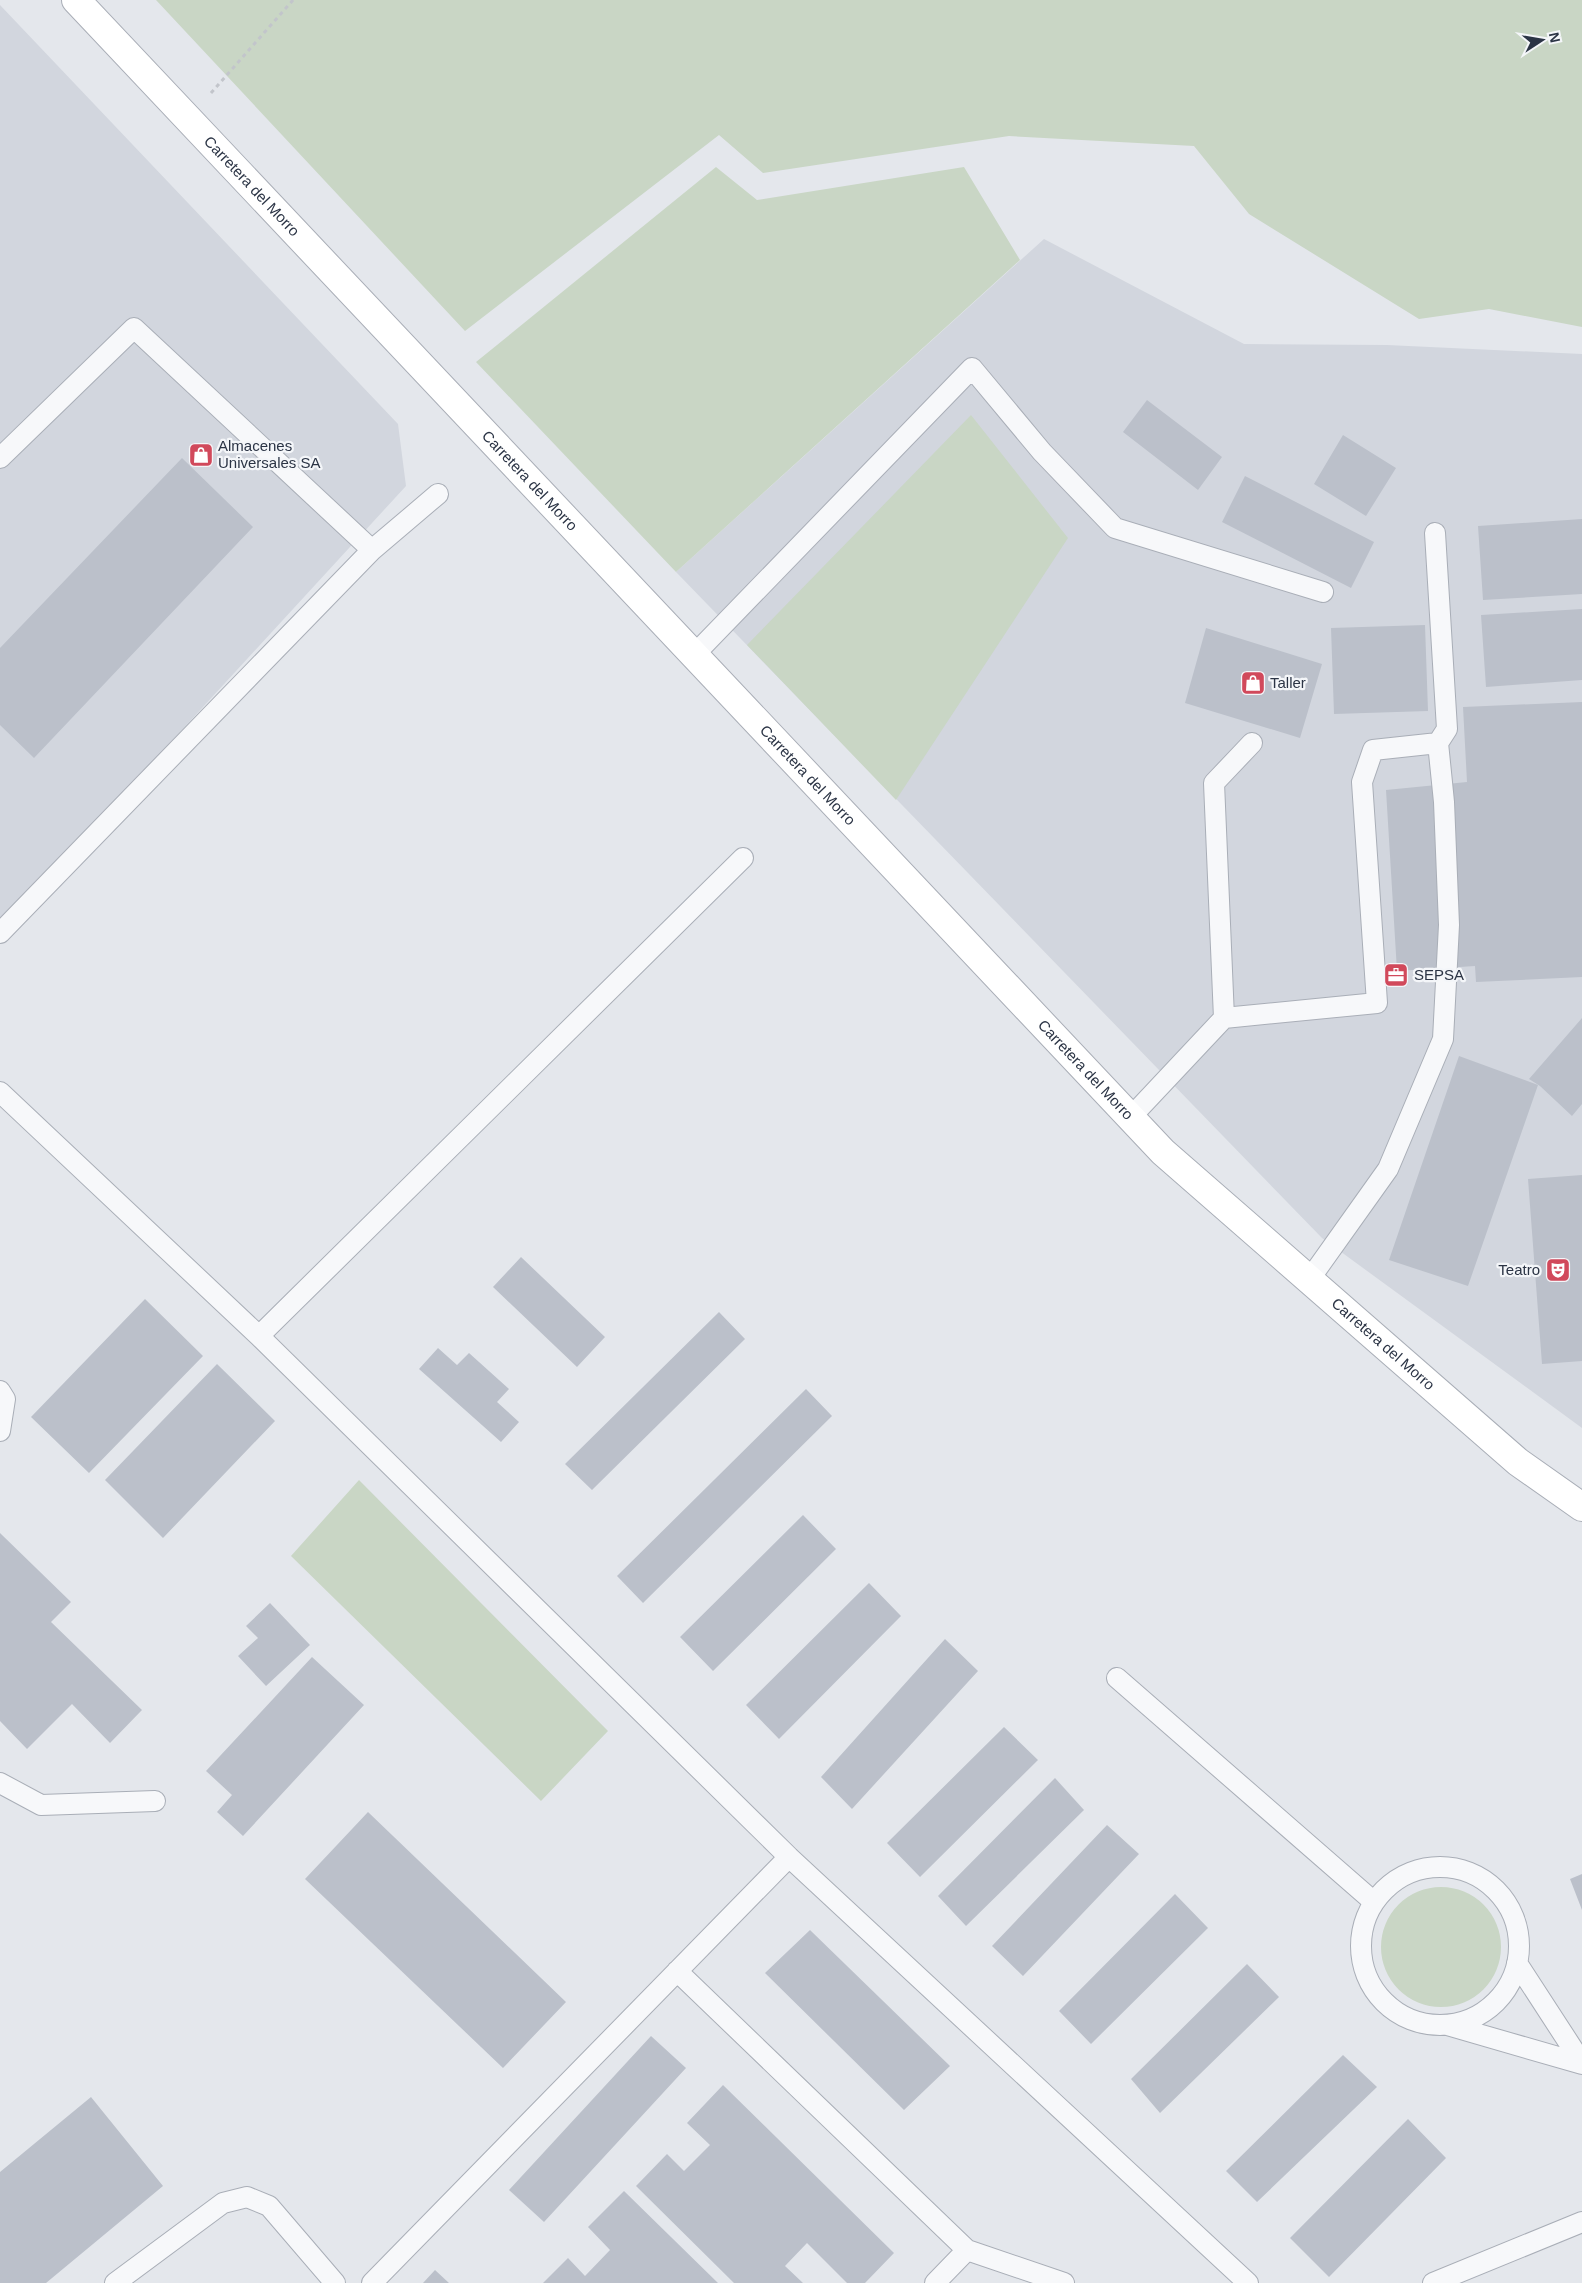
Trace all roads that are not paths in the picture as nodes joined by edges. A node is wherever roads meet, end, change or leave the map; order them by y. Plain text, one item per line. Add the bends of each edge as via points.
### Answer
1 (76, 0) edge
2 (0, 458) edge
3 (438, 494) dead end
4 (1434, 533) dead end
5 (372, 550) junction
6 (1323, 592) dead end
7 (693, 656) junction
8 (1438, 743) junction
9 (1252, 744) dead end
10 (743, 858) dead end
11 (0, 933) edge
12 (1224, 1018) junction
13 (0, 1092) edge
14 (1130, 1118) junction
15 (1309, 1280) junction
16 (259, 1336) junction
17 (0, 1392) edge
18 (0, 1431) edge
19 (1582, 1507) edge
20 (1116, 1678) dead end
21 (0, 1783) edge
22 (155, 1801) dead end
23 (790, 1856) junction
24 (1374, 1902) junction
25 (1517, 1963) junction
26 (677, 1971) junction
27 (1447, 2026) junction
28 (1582, 2063) edge
29 (1582, 2222) edge
30 (967, 2250) junction
31 (115, 2283) edge
32 (334, 2283) edge
33 (372, 2283) edge
34 (935, 2283) edge
35 (1064, 2283) edge
36 (1248, 2283) edge
37 (1433, 2283) edge

1 - 7 main road, Carretera del Morro
2 - 5 lane via 134,328
3 - 5 lane
4 - 8 lane via 1447,729
5 - 11 lane
6 - 7 lane via 1115,528 1042,452 972,368
7 - 14 main road, Carretera del Morro
8 - 12 lane via 1373,750 1362,782 1377,1003
8 - 15 lane via 1444,802 1448,925 1443,1039 1388,1169
9 - 12 lane via 1214,783
10 - 16 lane
12 - 14 lane
13 - 16 lane
14 - 15 main road, Carretera del Morro via 1163,1152
15 - 19 main road, Carretera del Morro via 1518,1462
16 - 23 lane
17 - 18 lane via 5,1399
20 - 24 lane
21 - 22 lane via 41,1805
23 - 26 lane
23 - 36 lane
24 - 25 lane via 1393,1882 1417,1869 1444,1866 1471,1872 1494,1888 1510,1910 1518,1936
24 - 27 lane via 1363,1927 1361,1952 1366,1976 1380,1997 1398,2014 1422,2024
25 - 27 lane via 1508,1987 1492,2006 1471,2019
25 - 28 lane
26 - 30 lane
26 - 33 lane
27 - 28 lane
29 - 37 lane
30 - 34 lane
30 - 35 lane
31 - 32 lane via 223,2203 247,2197 269,2206

